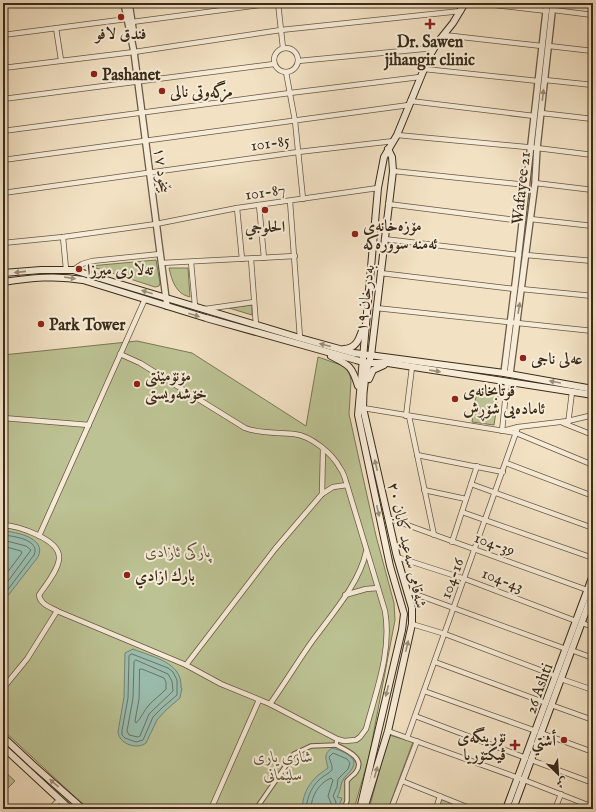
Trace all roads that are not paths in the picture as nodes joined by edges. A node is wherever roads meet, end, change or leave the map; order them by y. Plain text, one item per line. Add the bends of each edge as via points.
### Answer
1 (124, 3) edge
2 (130, 3) edge
3 (274, 3) edge
4 (278, 3) edge
5 (465, 3) edge
6 (476, 3) edge
7 (548, 3) edge
8 (553, 3) edge
9 (235, 5) edge
10 (461, 11) junction
11 (550, 11) junction
12 (593, 15) edge
13 (129, 20) junction
14 (56, 28) junction
15 (281, 30) junction
16 (3, 35) edge
17 (444, 35) junction
18 (546, 46) junction
19 (283, 48) junction
20 (434, 48) junction
21 (593, 51) edge
22 (134, 52) junction
23 (61, 60) junction
24 (298, 61) junction
25 (274, 64) junction
26 (3, 68) edge
27 (424, 69) junction
28 (286, 72) junction
29 (420, 77) junction
30 (545, 80) junction
31 (138, 81) junction
32 (538, 81) junction
33 (593, 85) edge
34 (290, 93) junction
35 (3, 99) edge
36 (410, 103) junction
37 (142, 113) junction
38 (541, 113) junction
39 (534, 116) junction
40 (593, 119) edge
41 (295, 121) junction
42 (3, 131) edge
43 (396, 138) junction
44 (146, 140) junction
45 (530, 148) junction
46 (537, 148) junction
47 (388, 149) junction
48 (298, 152) junction
49 (593, 155) edge
50 (3, 160) edge
51 (393, 171) junction
52 (150, 172) junction
53 (535, 184) junction
54 (527, 185) junction
55 (378, 188) junction
56 (593, 190) edge
57 (3, 193) edge
58 (303, 199) junction
59 (290, 201) junction
60 (388, 204) junction
61 (259, 205) junction
62 (237, 208) junction
63 (530, 219) junction
64 (523, 221) junction
65 (156, 224) junction
66 (593, 226) edge
67 (63, 237) junction
68 (384, 239) junction
69 (3, 243) edge
70 (160, 254) junction
71 (519, 255) junction
72 (526, 255) junction
73 (295, 256) junction
74 (264, 258) junction
75 (242, 259) junction
76 (251, 259) junction
77 (593, 261) edge
78 (191, 262) junction
79 (161, 263) junction
80 (66, 269) junction
81 (73, 270) junction
82 (380, 273) junction
83 (3, 274) edge
84 (3, 282) edge
85 (515, 289) junction
86 (522, 289) junction
87 (593, 296) edge
88 (166, 297) junction
89 (145, 299) junction
90 (254, 302) junction
91 (167, 306) junction
92 (195, 306) junction
93 (376, 308) junction
94 (203, 309) junction
95 (366, 317) junction
96 (513, 323) junction
97 (256, 325) junction
98 (593, 331) edge
99 (300, 338) junction
100 (372, 341) junction
101 (338, 349) junction
102 (319, 350) junction
103 (120, 354) junction
104 (363, 354) junction
105 (371, 356) junction
106 (395, 358) junction
107 (365, 362) junction
108 (388, 363) junction
109 (412, 367) junction
110 (507, 374) junction
111 (507, 382) junction
112 (593, 389) edge
113 (359, 390) junction
114 (572, 392) junction
115 (593, 395) edge
116 (364, 396) junction
117 (363, 408) junction
118 (593, 415) edge
119 (407, 416) junction
120 (3, 418) edge
121 (568, 423) junction
122 (89, 424) junction
123 (518, 427) junction
124 (502, 431) junction
125 (514, 433) junction
126 (593, 435) edge
127 (323, 449) junction
128 (417, 455) junction
129 (506, 463) junction
130 (593, 465) edge
131 (477, 466) junction
132 (503, 472) junction
133 (471, 484) junction
134 (347, 485) junction
135 (424, 490) junction
136 (496, 492) junction
137 (322, 494) junction
138 (593, 496) edge
139 (466, 499) junction
140 (462, 512) junction
141 (388, 518) junction
142 (486, 520) junction
143 (3, 525) edge
144 (593, 528) edge
145 (434, 535) junction
146 (38, 536) junction
147 (452, 542) junction
148 (475, 549) junction
149 (367, 550) junction
150 (397, 557) junction
151 (593, 558) edge
152 (593, 575) edge
153 (464, 579) junction
154 (378, 588) junction
155 (407, 591) junction
156 (590, 591) edge
157 (345, 595) junction
158 (454, 608) junction
159 (57, 611) junction
160 (579, 622) junction
161 (412, 624) junction
162 (593, 627) edge
163 (445, 634) junction
164 (569, 650) junction
165 (593, 658) edge
166 (435, 662) junction
167 (186, 665) junction
168 (559, 677) junction
169 (4, 687) edge
170 (593, 690) edge
171 (424, 691) junction
172 (259, 700) junction
173 (270, 704) junction
174 (549, 704) junction
175 (415, 716) junction
176 (593, 720) edge
177 (388, 731) junction
178 (538, 732) junction
179 (3, 737) edge
180 (408, 738) junction
181 (417, 741) junction
182 (337, 742) junction
183 (3, 747) edge
184 (593, 752) edge
185 (528, 759) junction
186 (521, 779) junction
187 (402, 781) junction
188 (593, 783) edge
189 (561, 794) junction
190 (440, 796) junction
191 (60, 799) junction
192 (593, 807) edge
193 (81, 808) edge
194 (465, 808) edge
195 (50, 809) edge
196 (70, 809) edge
197 (211, 809) edge
198 (256, 809) edge
199 (344, 809) edge
200 (360, 809) edge
201 (364, 809) edge
202 (391, 809) edge
203 (436, 809) edge
204 (472, 809) edge
205 (506, 809) edge
206 (513, 809) edge
207 (555, 809) edge

1 - 13 street
2 - 13 street
3 - 9 street
4 - 15 street
5 - 10 main road, بەدرخان ١٩
6 - 11 street
7 - 11 street, Wafayee 21
8 - 11 street, Wafayee 21
9 - 13 street
10 - 15 street
10 - 17 main road, بەدرخان ١٩
11 - 12 street
11 - 18 street, Wafayee 21
13 - 14 street
13 - 22 street, بێخود ١٧ via 133,30
14 - 16 street
14 - 23 street
15 - 19 street
15 - 22 street
17 - 18 street
17 - 20 main road, بەدرخان ١٩
18 - 21 street
18 - 30 street, Wafayee 21
18 - 32 street, Wafayee 21
19 - 24 street via 294,51
19 - 25 street via 275,56
20 - 24 street
20 - 27 main road, بەدرخان ١٩
22 - 23 street
22 - 31 street, بێخود ١٧
23 - 26 street
24 - 28 street via 293,70
25 - 28 street via 279,70
25 - 31 street
27 - 29 main road, بەدرخان ١٩
27 - 32 street
28 - 34 street
29 - 34 street
29 - 36 main road, بەدرخان ١٩
30 - 33 street
38 -> 30 street, Wafayee 21
31 - 35 street
31 - 37 street, بێخود ١٧
32 - 39 street, Wafayee 21
34 - 37 street
34 - 41 street
36 - 39 street
36 - 41 street
36 - 43 main road, بەدرخان ١٩
37 - 42 street
37 - 44 street, بێخود ١٧
38 - 40 street
38 - 46 street, Wafayee 21
39 - 45 street, Wafayee 21
41 - 44 street
41 - 48 street
43 - 45 street, 101-85
43 - 47 main road, بەدرخان ١٩
43 - 48 street, 101-85
44 - 50 street
44 - 52 street, بێخود ١٧
45 - 46 street, 101-85
45 - 54 street, Wafayee 21
46 - 49 street, 101-85
46 - 53 street, Wafayee 21
47 - 51 main road, بەدرخان ١٩ via 392,157
47 - 55 main road, بەدرخان ١٩ via 382,161
48 - 52 street, 101-85
48 - 58 street
51 - 54 street
51 - 60 main road, بەدرخان ١٩
52 - 57 street, 101-85
52 - 65 street, بێخود ١٧
53 - 56 street
53 - 63 street, Wafayee 21
54 - 64 street, Wafayee 21
55 - 58 street, 101-87
55 - 95 main road, بەدرخان ١٩
58 - 59 street, 101-87
59 - 61 street, 101-87
59 - 73 street
60 - 64 street
60 - 68 main road, بەدرخان ١٩
61 - 62 street, 101-87
61 - 74 street
62 - 65 street, 101-87
62 - 75 street
63 - 66 street
63 - 72 street, Wafayee 21
64 - 71 street, Wafayee 21
65 - 67 street, 101-87
65 - 70 street, بێخود ١٧
67 - 69 street, 101-87
67 - 80 street
68 - 71 street
68 - 82 main road, بەدرخان ١٩
70 - 79 street, بێخود ١٧
70 - 81 street via 92,261
71 - 85 street, Wafayee 21
72 - 77 street
72 - 86 street, Wafayee 21
73 - 74 street
73 - 99 street
74 - 76 street
75 - 76 street
75 - 78 street
76 - 90 street
78 - 79 street
78 - 92 street
79 - 88 street, بێخود ١٧
80 - 81 main road
80 -> 83 main road
88 -> 81 main road
82 - 85 street
82 - 93 main road, بەدرخان ١٩
84 -> 89 main road via 41,277 69,277
85 - 96 street, Wafayee 21
86 - 87 street
96 -> 86 street, Wafayee 21
88 - 91 street, بێخود ١٧
88 - 92 main road
89 - 91 main road
89 - 103 street
90 - 94 street
90 - 97 street
91 -> 102 main road
92 - 94 main road
93 - 96 street
93 - 100 main road, بەدرخان ١٩
94 - 97 main road
95 - 101 main road via 357,343 350,348
95 - 104 main road, بەدرخان ١٩
96 - 98 street
96 - 110 street, Wafayee 21
97 - 99 main road
101 -> 99 main road
100 - 105 main road, بەدرخان ١٩
100 - 106 main road via 375,352
101 - 104 main road
102 - 107 main road
102 - 113 main road via 350,367
103 - 122 street
103 - 127 street via 140,363 245,428 263,433 296,434
104 - 105 main road
104 - 107 main road, شەقامی سەعید کابان ٢٠
105 - 106 main road
105 - 107 main road, شەقامی سەعید کابان ٢٠
106 - 110 main road
107 - 108 main road
107 - 113 main road, شەقامی سەعید کابان ٢٠
107 - 116 main road, شەقامی سەعید کابان ٢٠
108 - 109 main road
108 - 116 main road via 373,370
109 -> 111 main road
109 - 119 street
112 -> 110 main road
111 - 114 main road
111 - 124 street
113 -> 200 main road, شەقامی سەعید کابان ٢٠ via 358,415 390,566 404,614
114 - 115 main road
114 - 121 street
116 - 117 main road, شەقامی سەعید کابان ٢٠
117 - 119 street
141 -> 117 main road, شەقامی سەعید کابان ٢٠
118 - 121 street
119 - 124 street
119 - 128 street
120 - 122 street
121 - 123 street
121 - 126 street
122 - 146 street
123 - 124 street
123 - 125 street, 104-16
124 - 125 street
125 - 129 street, 104-16
125 - 130 street
127 - 134 street via 337,463
127 - 137 street
128 - 131 street
128 - 135 street
129 - 132 street, 104-16
129 - 138 street
131 - 132 street
131 - 133 street
132 - 136 street, 104-16
133 - 136 street
133 - 139 street
134 - 137 street via 333,487
134 - 149 street
135 - 139 street
135 - 145 street
136 - 142 street, 104-16
136 - 144 street
137 - 167 street via 275,549
139 - 140 street
140 - 142 street
140 - 147 street
141 - 145 street, 104-39
141 - 150 main road, شەقامی سەعید کابان ٢٠
142 - 148 street, 104-16
142 - 151 street
143 - 146 street
145 - 147 street, 104-39
146 - 159 street via 52,544 59,554 55,570 39,595 42,603
147 - 148 street, 104-39
148 - 153 street, 104-16
148 - 156 street, 104-39
149 - 154 street
149 - 157 street via 359,572
150 - 153 street, 104-43
150 - 155 main road, شەقامی سەعید کابان ٢٠
152 - 156 main road, 26 Ashti
153 - 158 street, 104-16
153 - 160 street, 104-43
154 - 157 street
154 - 182 street via 388,626 384,659 366,729 356,740
155 - 158 street
155 - 161 main road, شەقامی سەعید کابان ٢٠ via 412,608
156 - 160 main road, 26 Ashti
157 - 173 street
158 - 163 street, 104-16
158 - 164 street
159 - 167 street
159 - 169 street via 27,659
160 - 162 street, 104-43
160 - 164 main road, 26 Ashti
161 - 163 street
177 -> 161 main road, شەقامی سەعید کابان ٢٠
163 - 166 street, 104-16
163 - 168 street
164 - 165 street
164 - 168 main road, 26 Ashti
166 - 171 street, 104-16
166 - 174 street
167 - 172 street
168 - 170 street
168 - 174 main road, 26 Ashti
171 - 175 street, 104-16
171 - 178 street
172 - 173 street
172 - 197 street
173 - 182 street
174 - 176 street
174 - 178 main road, 26 Ashti
175 - 180 street, 104-16
175 - 185 street
177 - 180 street
201 -> 177 main road, شەقامی سەعید کابان ٢٠
178 - 184 street
178 - 185 main road, 26 Ashti
193 -> 179 main road
180 - 181 street
181 - 186 street
181 - 187 street
182 - 198 street via 311,746 294,754
182 - 199 street via 355,755 359,767 348,781
183 - 191 main road
185 - 186 main road, 26 Ashti
185 - 188 street
186 - 189 street
186 - 205 main road, 26 Ashti
186 - 206 main road, 26 Ashti
187 - 190 street
187 - 202 street
189 - 192 street
189 - 207 street
190 - 194 street
190 - 203 street
191 - 195 street
191 - 196 main road
194 - 204 street

